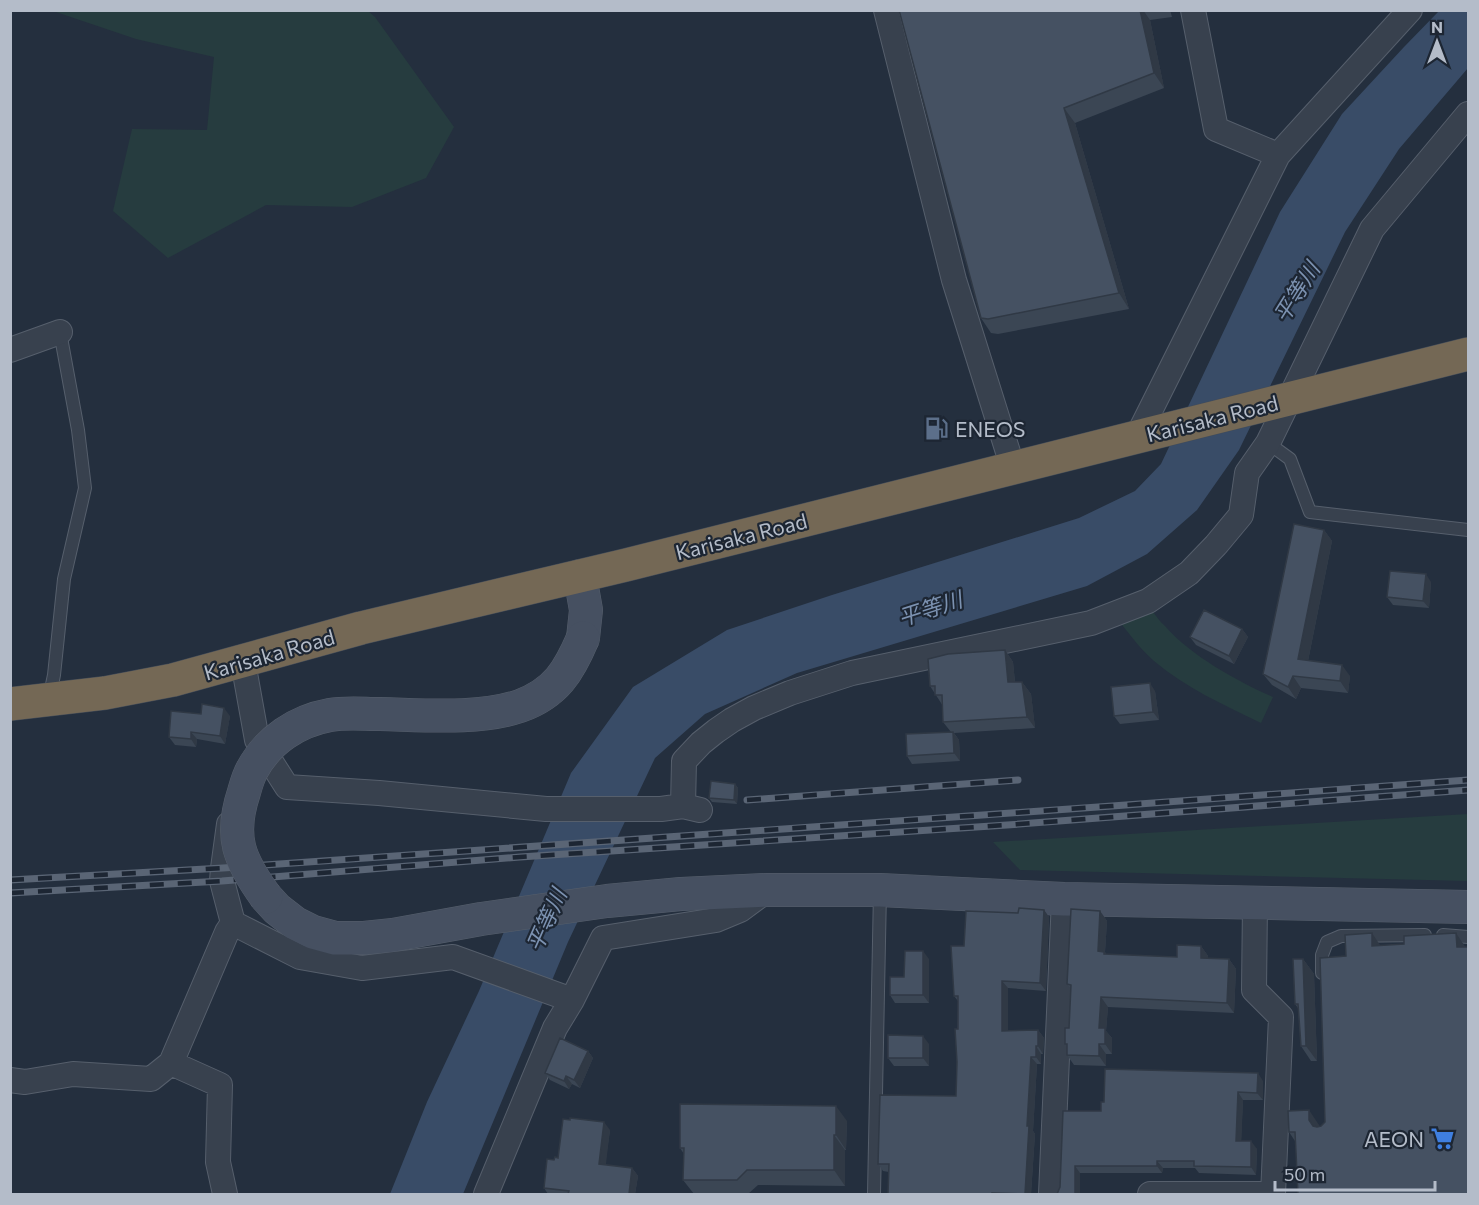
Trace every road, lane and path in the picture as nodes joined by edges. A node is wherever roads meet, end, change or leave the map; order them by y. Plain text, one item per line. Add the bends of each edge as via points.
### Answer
1 (886, 10) edge
2 (1193, 10) edge
3 (1410, 10) edge
4 (1468, 114) edge
5 (1278, 155) junction
6 (60, 332) joint
7 (10, 350) edge
8 (1468, 354) edge
9 (1278, 402) junction
10 (1143, 435) junction
11 (1268, 443) junction
12 (1013, 468) junction
13 (1468, 530) edge
14 (579, 576) junction
15 (243, 662) junction
16 (49, 700) junction
17 (10, 704) edge
18 (256, 740) junction
19 (767, 890) junction
20 (880, 890) junction
21 (1064, 899) junction
22 (1255, 903) junction
23 (1468, 907) edge
24 (233, 923) junction
25 (1468, 936) edge
26 (1322, 988) edge
27 (564, 997) junction
28 (171, 1064) junction
29 (10, 1080) edge
30 (225, 1194) edge
31 (486, 1194) edge
32 (874, 1194) edge
33 (1051, 1194) edge
34 (1150, 1194) edge

1 - 12 street via 954,280
2 - 5 street via 1216,129
3 - 5 street
4 - 9 street via 1372,229
5 - 10 street
6 - 7 street
6 - 16 lane via 85,488 64,579
8 - 9 highway, Karisaka Road
9 - 10 highway, Karisaka Road
9 - 11 street
10 - 12 highway, Karisaka Road
11 - 13 lane via 1290,459 1310,512
11 - 18 street via 1247,473 1241,515 1189,573 1148,601 1091,623 852,673 754,708 716,730 684,761 681,808 546,809 287,787
12 - 14 highway, Karisaka Road
14 - 15 highway, Karisaka Road via 361,628
14 - 19 street, bridge via 586,610 583,638 571,664 544,695 478,715 332,714 308,721 270,744 250,772 239,808 240,855 255,882 277,909 295,923 335,938 393,935 607,901
15 - 16 highway, Karisaka Road via 173,680
15 - 18 street
16 - 17 highway, Karisaka Road
18 - 24 street via 241,772 223,867 222,881
19 - 20 street
19 - 27 street via 740,910 716,920 603,938
20 - 21 street
20 - 32 lane
21 - 22 street
21 - 33 street
22 - 23 street
22 - 34 street via 1254,990 1281,1017 1273,1194
24 - 27 street via 300,957 362,968 453,957
24 - 28 street
25 - 26 lane via 1341,936 1327,942 1324,948
27 - 31 street via 555,1028
28 - 29 street via 151,1079 73,1074 25,1082
28 - 30 street via 220,1085 218,1162

